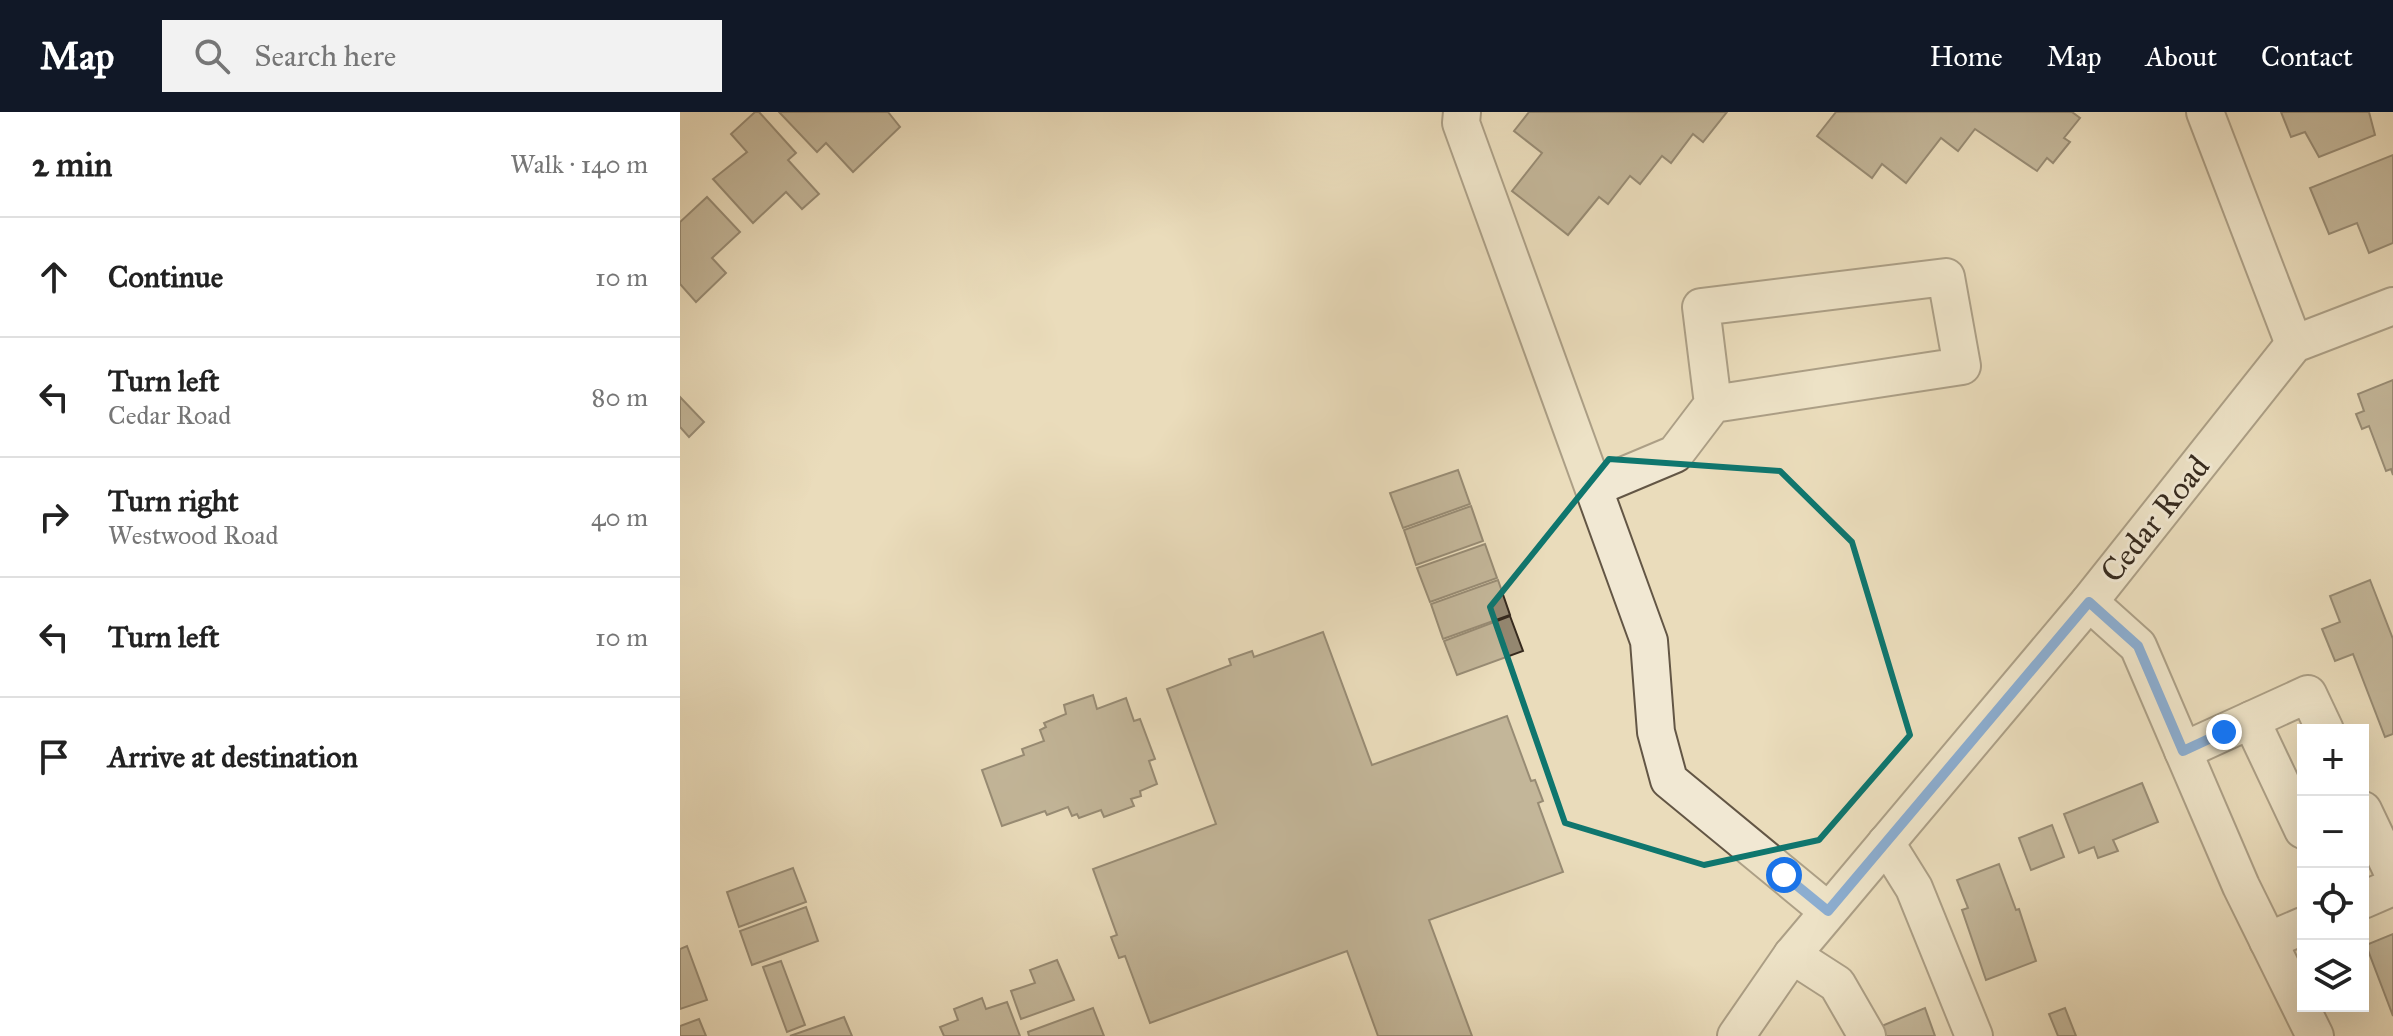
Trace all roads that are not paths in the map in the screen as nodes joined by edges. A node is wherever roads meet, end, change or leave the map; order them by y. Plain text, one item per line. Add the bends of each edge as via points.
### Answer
1 (2205, 112) edge
2 (1464, 116) edge
3 (2393, 306) edge
4 (2294, 344) junction
5 (1713, 404) junction
6 (1594, 488) junction
7 (2089, 602) junction
8 (2251, 720) junction
9 (2322, 724) edge
10 (2183, 751) junction
11 (2297, 817) edge
12 (2369, 823) edge
13 (1886, 843) junction
14 (2393, 873) edge
15 (2393, 887) edge
16 (2369, 897) edge
17 (1828, 911) junction
18 (2297, 929) edge
19 (2268, 941) junction
20 (1792, 955) junction
21 (1736, 1036) edge
22 (1867, 1036) edge
23 (1974, 1036) edge
24 (2315, 1036) edge

1 - 4 street
2 - 6 street
3 - 4 street
4 - 7 street, Cedar Road
5 - 5 street via 1962,366 1946,277 1701,307
5 - 6 street via 1675,454
6 - 17 street via 1649,641 1656,732 1669,780
7 - 10 street via 2138,646
7 - 13 street, Cedar Road
8 - 9 street via 2308,694
8 - 10 street
8 - 11 street
10 - 19 street
12 - 14 street
13 - 17 street, Cedar Road
13 - 23 street via 1914,888
15 - 16 street
17 - 20 street, Cedar Road
18 - 19 street
19 - 24 street
20 - 21 street, Cedar Road
20 - 22 street via 1837,984

